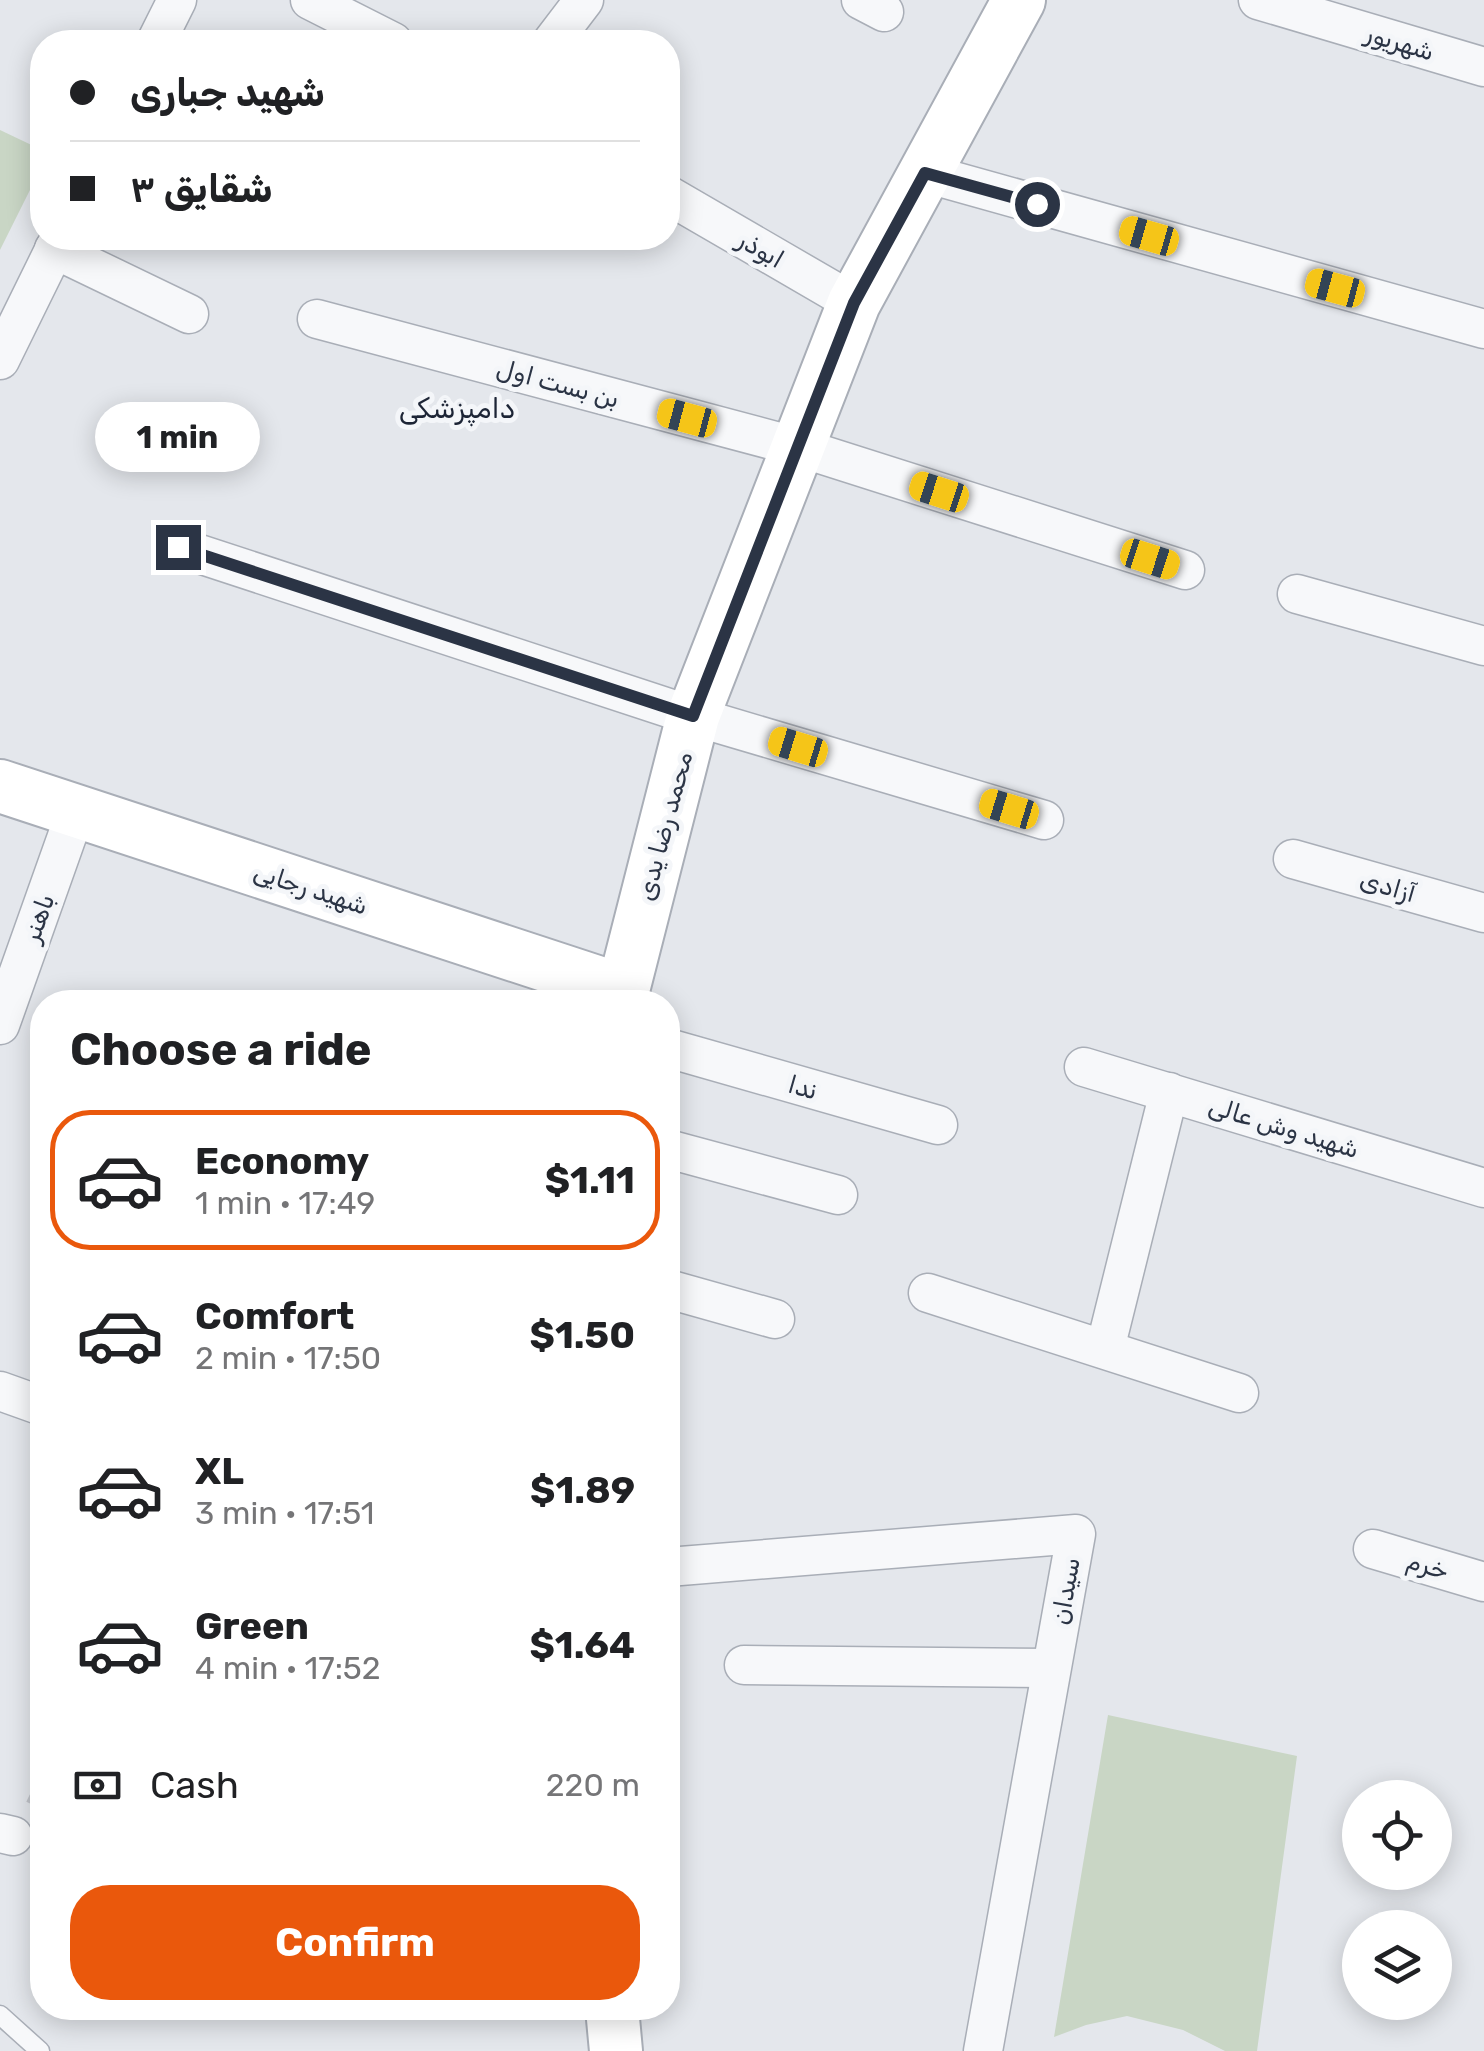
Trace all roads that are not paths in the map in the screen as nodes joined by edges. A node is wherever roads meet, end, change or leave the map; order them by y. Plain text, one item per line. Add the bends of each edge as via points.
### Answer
1 (176, 0) edge
2 (584, 0) edge
3 (1019, 0) edge
4 (1258, 0) edge
5 (322, 2) edge
6 (162, 30) edge
7 (372, 30) edge
8 (561, 30) edge
9 (1484, 67) edge
10 (925, 173) junction
11 (680, 203) edge
12 (54, 250) edge
13 (70, 250) edge
14 (854, 303) junction
15 (189, 314) dead end
16 (317, 319) dead end
17 (1484, 330) edge
18 (0, 360) edge
19 (798, 448) junction
20 (178, 547) dead end
21 (1185, 570) dead end
22 (1297, 594) dead end
23 (1484, 646) edge
24 (693, 716) junction
25 (0, 786) edge
26 (76, 811) junction
27 (1044, 820) dead end
28 (1293, 859) dead end
29 (1484, 913) edge
30 (602, 990) edge
31 (622, 990) edge
32 (0, 1025) edge
33 (680, 1051) edge
34 (1084, 1066) dead end
35 (1169, 1092) junction
36 (938, 1125) dead end
37 (680, 1152) edge
38 (1484, 1188) edge
39 (838, 1195) dead end
40 (680, 1292) edge
41 (928, 1292) dead end
42 (775, 1320) dead end
43 (1105, 1349) junction
44 (0, 1391) edge
45 (1239, 1393) dead end
46 (30, 1402) edge
47 (1373, 1549) dead end
48 (680, 1566) edge
49 (1484, 1582) edge
50 (744, 1665) dead end
51 (1052, 1668) junction
52 (0, 2015) edge
53 (613, 2020) edge
54 (40, 2051) edge
55 (616, 2051) edge
56 (983, 2051) edge

1 - 6 street
2 - 8 street
3 - 10 main road, محمد رضا یدی
4 - 9 street, شهریور
5 - 7 street
10 - 14 main road, محمد رضا یدی
10 - 17 street
11 - 14 street, ابوذر
12 - 18 street
13 - 15 street
14 - 19 main road, محمد رضا یدی
16 - 19 street, بن بست اول
19 - 21 street, بن بست اول
19 - 24 main road, محمد رضا یدی
20 - 24 street
22 - 23 street
24 - 27 street
24 - 31 main road, محمد رضا یدی
25 - 26 main road, شهید رجایی
26 - 30 main road, شهید رجایی
26 - 32 street, باهنر
28 - 29 street, آزادی
33 - 36 street, ندا
34 - 35 street, شهید وش عالی
35 - 38 street, شهید وش عالی
35 - 43 street
37 - 39 street
40 - 42 street
41 - 43 street
43 - 45 street
44 - 46 street
47 - 49 street, خرم
48 - 51 street, سیدان via 1076,1534
50 - 51 street
51 - 56 street, سیدان
52 - 54 lane
53 - 55 main road

